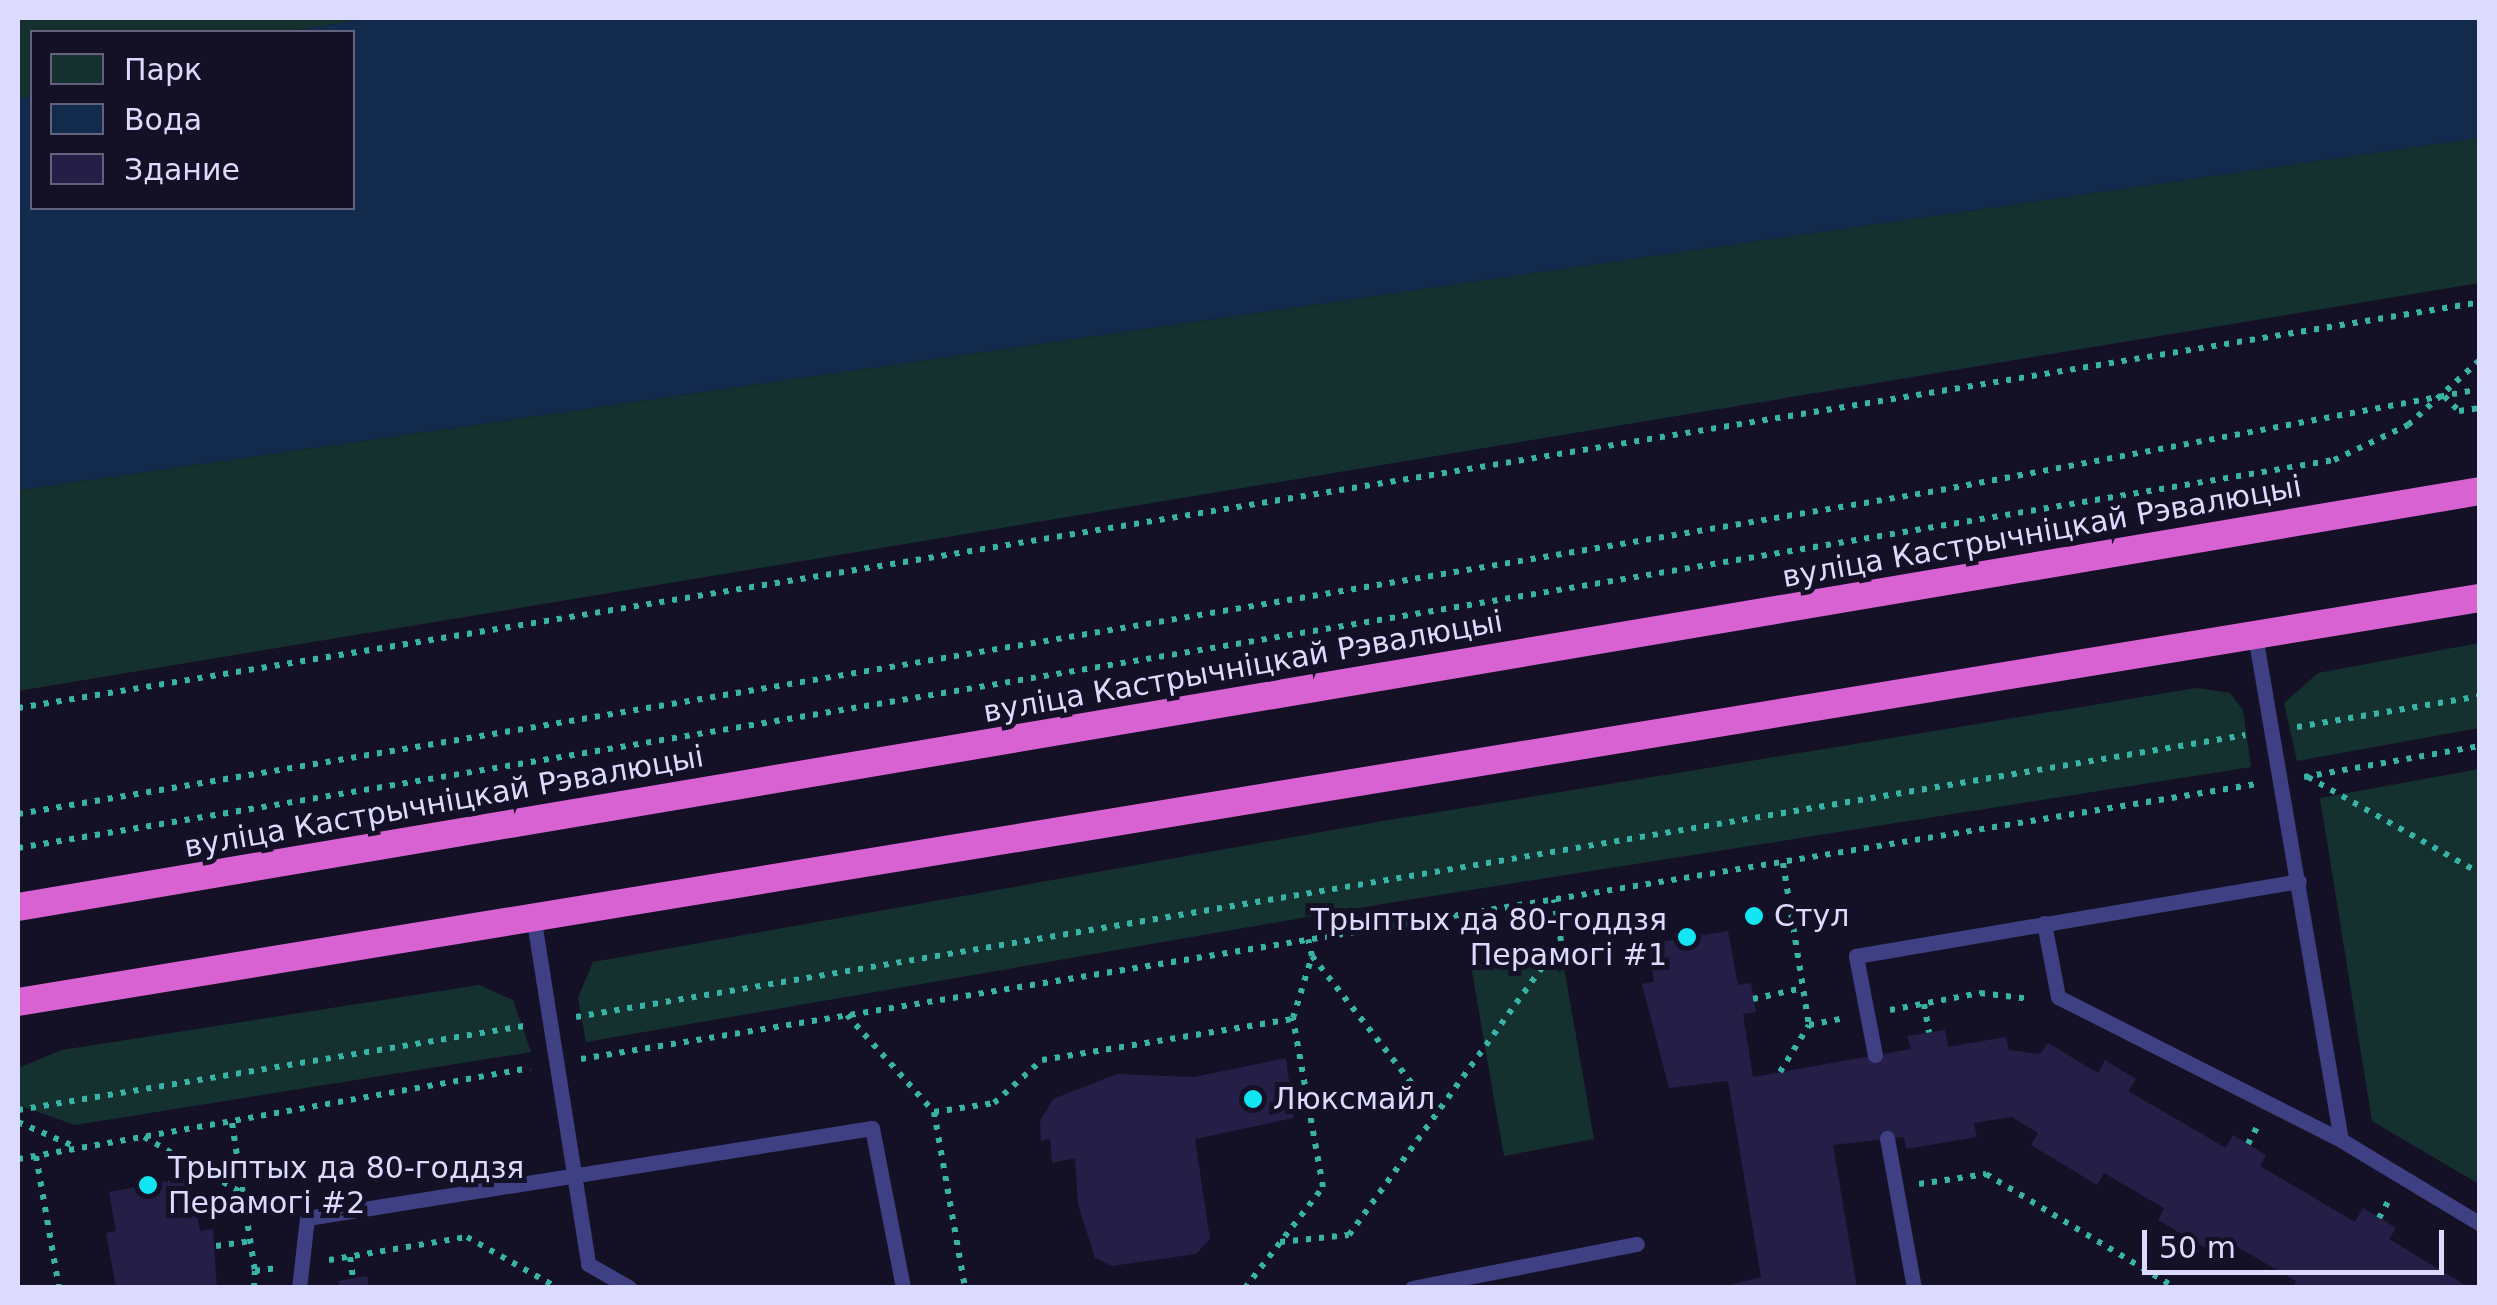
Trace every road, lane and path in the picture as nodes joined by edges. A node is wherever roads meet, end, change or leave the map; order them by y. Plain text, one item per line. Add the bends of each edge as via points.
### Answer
1 (2480, 302) edge
2 (2480, 360) edge
3 (2480, 390) edge
4 (2443, 395) junction
5 (2480, 408) edge
6 (2480, 491) edge
7 (2480, 598) edge
8 (2255, 636) junction
9 (2480, 696) edge
10 (18, 708) edge
11 (2272, 731) junction
12 (2480, 746) edge
13 (2307, 777) junction
14 (2282, 780) junction
15 (18, 814) edge
16 (18, 848) edge
17 (1782, 863) junction
18 (2480, 873) edge
19 (2299, 881) junction
20 (1554, 900) junction
21 (18, 907) edge
22 (533, 915) junction
23 (2044, 923) junction
24 (1308, 940) junction
25 (1312, 956) junction
26 (1804, 988) junction
27 (1754, 999) dead end
28 (18, 1002) edge
29 (1924, 1004) junction
30 (2041, 1005) dead end
31 (1867, 1014) junction
32 (847, 1015) junction
33 (1293, 1018) junction
34 (549, 1022) junction
35 (1809, 1024) junction
36 (1929, 1033) dead end
37 (1876, 1055) dead end
38 (556, 1063) junction
39 (1780, 1072) dead end
40 (18, 1110) edge
41 (934, 1112) junction
42 (1436, 1114) junction
43 (2241, 1118) dead end
44 (18, 1122) edge
45 (2257, 1127) junction
46 (2274, 1136) dead end
47 (144, 1138) junction
48 (1888, 1138) dead end
49 (2341, 1140) junction
50 (2248, 1144) dead end
51 (80, 1148) junction
52 (36, 1156) junction
53 (18, 1159) edge
54 (570, 1174) junction
55 (1896, 1188) junction
56 (2372, 1192) dead end
57 (243, 1194) dead end
58 (2388, 1202) junction
59 (2403, 1210) dead end
60 (2379, 1218) dead end
61 (2480, 1224) edge
62 (250, 1242) dead end
63 (1280, 1242) junction
64 (1637, 1244) dead end
65 (216, 1246) dead end
66 (350, 1257) dead end
67 (255, 1271) dead end
68 (353, 1278) dead end
69 (59, 1288) edge
70 (254, 1288) edge
71 (299, 1288) edge
72 (630, 1288) edge
73 (903, 1288) edge
74 (964, 1288) edge
75 (1245, 1288) edge
76 (1412, 1288) edge
77 (1914, 1288) edge
78 (2176, 1288) edge

1 - 10 path
2 - 4 path
3 - 4 path
4 - 5 path via 2459,411
4 - 15 path via 1941,490
4 - 16 path via 2408,425 2334,460
6 - 21 highway, вуліца Кастрычніцкай Рэвалюцыі
7 - 8 highway
8 - 11 lane
8 - 22 highway
9 - 11 path
11 - 14 lane
11 - 34 path
12 - 13 path
13 - 14 path
13 - 18 path
14 - 17 path
14 - 19 lane
17 - 20 path
17 - 26 path
19 - 23 lane
19 - 49 lane
20 - 24 path
20 - 42 path via 1561,942
22 - 28 highway
22 - 34 lane
23 - 31 lane via 1856,956
23 - 49 lane via 2058,997
24 - 25 path
24 - 32 path
25 - 33 path
25 - 42 path
26 - 27 path
26 - 35 path
29 - 30 path via 1980,994 2024,995
29 - 31 path
29 - 36 path
31 - 35 path
31 - 37 lane
32 - 38 path
32 - 41 path
33 - 41 path via 1042,1060 994,1103
33 - 63 path via 1323,1187
34 - 38 lane
34 - 40 path
35 - 39 path
38 - 47 path
38 - 54 lane
41 - 74 path
42 - 63 path via 1349,1235
43 - 45 path
44 - 51 path
45 - 46 path
45 - 50 path
47 - 51 path
47 - 57 path
48 - 55 lane
49 - 61 lane
51 - 52 path
52 - 53 path
52 - 69 path
54 - 71 lane via 307,1218
54 - 72 lane via 588,1264
54 - 73 lane via 872,1128
55 - 77 lane
55 - 78 path via 1986,1174
56 - 58 path
58 - 59 path
58 - 60 path
62 - 65 path
63 - 75 path
64 - 76 lane
66 - 68 path
67 - 70 path

